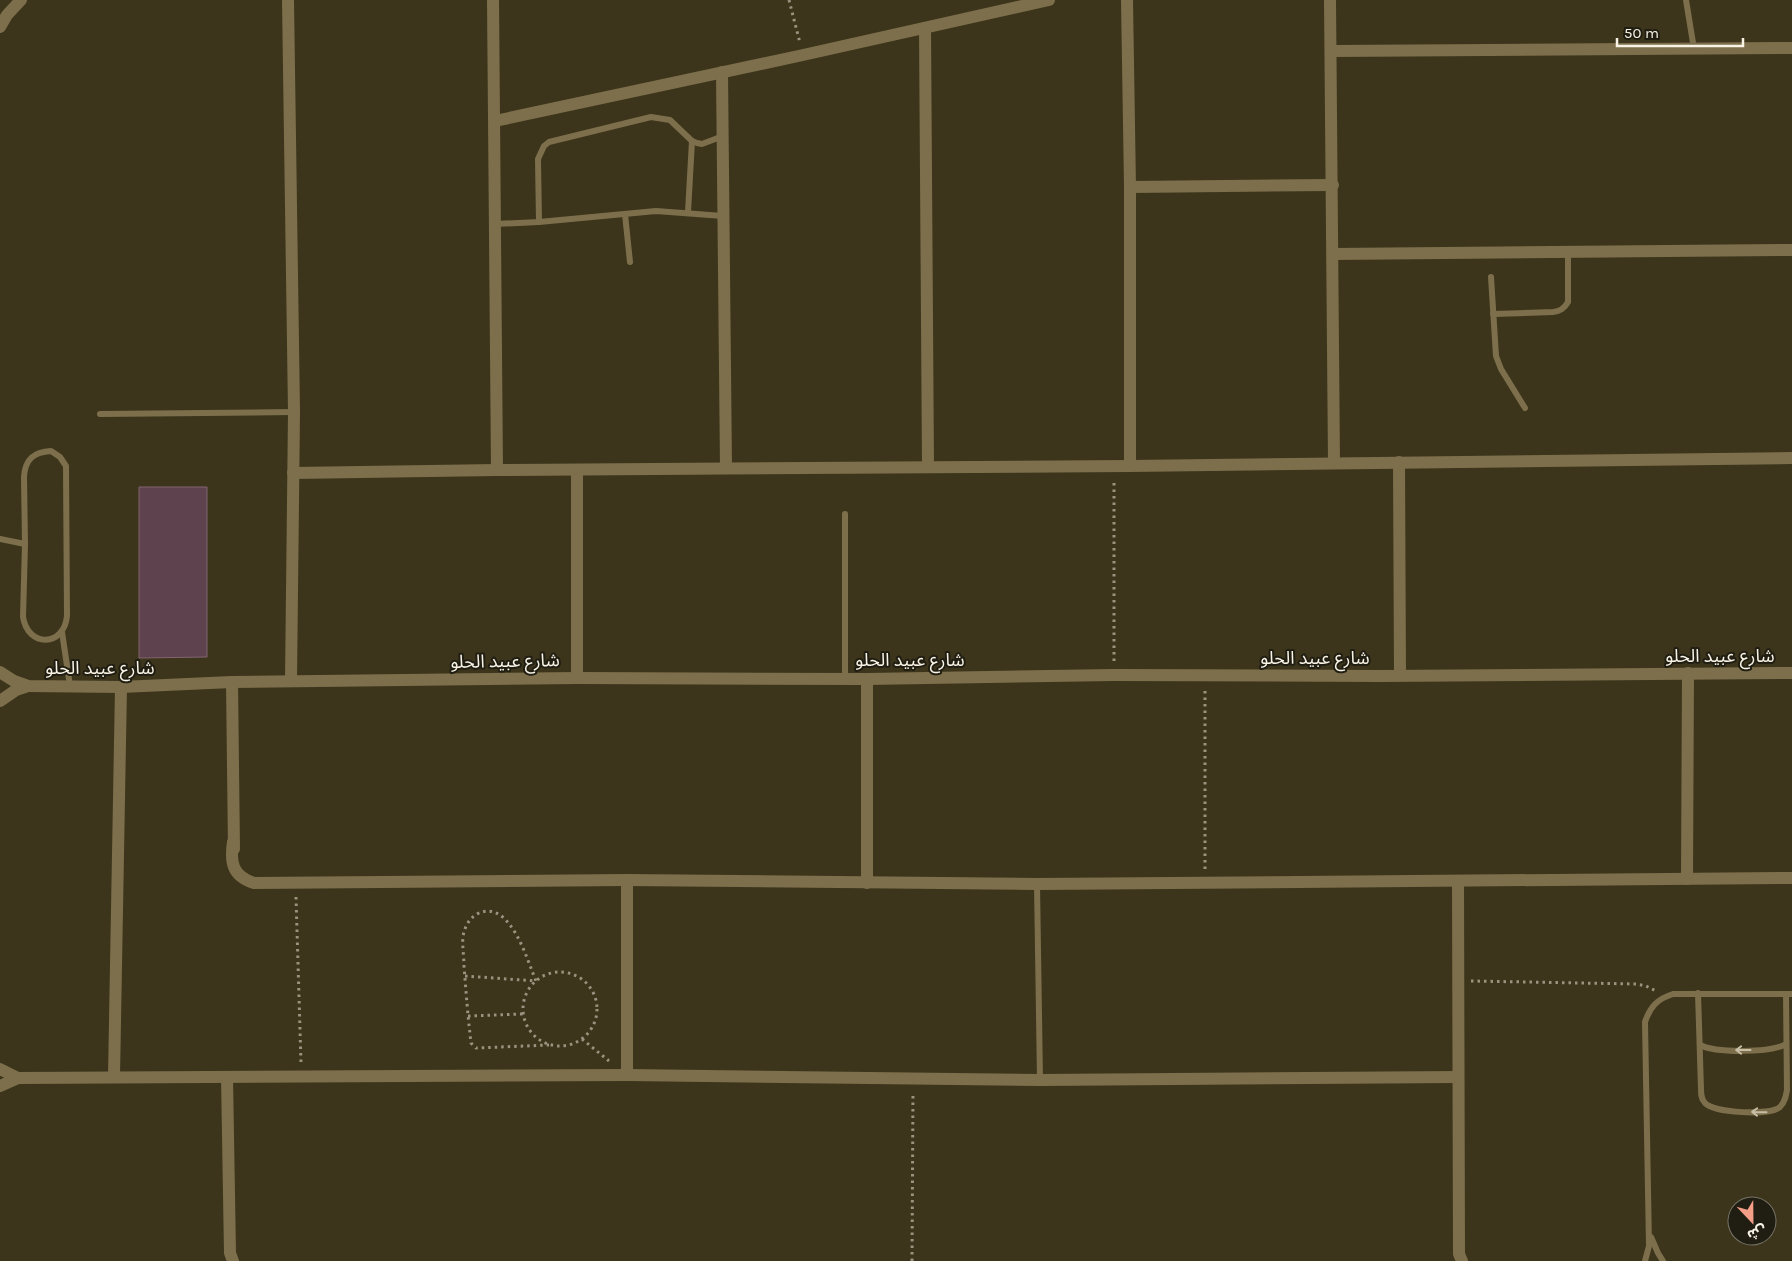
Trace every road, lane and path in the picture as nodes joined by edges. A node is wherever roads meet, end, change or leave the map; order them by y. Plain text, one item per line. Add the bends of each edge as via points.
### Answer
1 (21, 0) edge
2 (288, 0) edge
3 (493, 0) edge
4 (789, 0) edge
5 (1049, 0) edge
6 (1127, 0) edge
7 (1330, 0) edge
8 (1686, 0) edge
9 (0, 27) edge
10 (925, 28) junction
11 (1792, 48) edge
12 (1694, 49) junction
13 (1332, 51) junction
14 (803, 55) junction
15 (722, 72) junction
16 (495, 121) junction
17 (723, 136) junction
18 (692, 141) junction
19 (1333, 185) junction
20 (1130, 187) junction
21 (688, 212) junction
22 (625, 214) junction
23 (724, 216) junction
24 (538, 222) junction
25 (496, 224) junction
26 (1792, 250) edge
27 (1568, 252) junction
28 (1333, 254) junction
29 (630, 262) dead end
30 (1491, 277) dead end
31 (1492, 314) junction
32 (1525, 408) dead end
33 (294, 412) junction
34 (100, 414) dead end
35 (1792, 458) edge
36 (1398, 462) junction
37 (1334, 463) junction
38 (1114, 466) junction
39 (1130, 466) junction
40 (928, 467) junction
41 (726, 468) junction
42 (497, 470) junction
43 (577, 470) junction
44 (293, 473) junction
45 (846, 514) dead end
46 (0, 539) edge
47 (25, 544) junction
48 (62, 632) junction
49 (0, 672) edge
50 (1688, 673) junction
51 (1792, 673) edge
52 (1114, 675) junction
53 (1205, 675) junction
54 (1400, 675) junction
55 (577, 678) junction
56 (845, 678) junction
57 (867, 679) junction
58 (291, 681) junction
59 (232, 682) junction
60 (28, 686) junction
61 (70, 686) junction
62 (121, 686) junction
63 (0, 701) edge
64 (1792, 878) edge
65 (1687, 879) junction
66 (627, 880) junction
67 (1458, 881) junction
68 (296, 882) junction
69 (1205, 882) junction
70 (866, 883) junction
71 (1037, 884) junction
72 (465, 976) junction
73 (536, 981) junction
74 (1458, 981) junction
75 (1698, 993) junction
76 (1789, 994) edge
77 (1663, 998) junction
78 (523, 1014) junction
79 (468, 1016) junction
80 (582, 1039) junction
81 (1786, 1044) junction
82 (549, 1045) junction
83 (1700, 1045) junction
84 (0, 1069) edge
85 (628, 1075) junction
86 (301, 1076) junction
87 (114, 1077) junction
88 (227, 1077) junction
89 (1458, 1077) junction
90 (18, 1078) junction
91 (913, 1078) junction
92 (1040, 1080) junction
93 (0, 1086) edge
94 (1649, 1231) junction
95 (230, 1258) edge
96 (1459, 1259) edge
97 (912, 1261) edge
98 (1645, 1261) edge
99 (1663, 1261) edge

1 - 9 street
2 - 33 street
3 - 16 street
4 - 14 path
5 - 10 street
6 - 20 street
7 - 13 street
8 - 12 lane
10 - 14 street
10 - 40 street
11 - 12 street
12 - 13 street
13 - 19 street
14 - 15 street
15 - 16 street
15 - 17 street
16 - 25 street
17 - 18 lane via 702,144
17 - 23 street
18 - 21 lane
18 - 24 lane via 670,120 658,117 549,142 538,160
19 - 20 street
19 - 28 street
20 - 39 street
21 - 22 lane
21 - 23 lane
22 - 24 lane
22 - 29 lane
23 - 41 street
24 - 25 lane
25 - 42 street
26 - 27 street
27 - 28 street
27 - 31 lane via 1568,302 1564,308 1559,312
28 - 37 street
30 - 31 lane
31 - 32 lane via 1498,363
33 - 34 lane
33 - 44 street
35 - 36 street
36 - 37 street
36 - 54 street
37 - 39 street
38 - 39 street
38 - 40 street
38 - 52 path
40 - 41 street
41 - 43 street
42 - 43 street
42 - 44 street
43 - 55 street
44 - 58 street
45 - 56 lane
46 - 47 lane
47 - 48 lane via 24,626 29,633 46,640
47 - 48 lane via 25,466 40,452 51,452 66,466 67,476 66,624
48 - 61 lane
49 - 60 street, شارع عبيد الحلو
50 - 51 street, شارع عبيد الحلو
50 - 54 street, شارع عبيد الحلو
50 - 65 street
52 - 53 street, شارع عبيد الحلو
52 - 57 street, شارع عبيد الحلو
53 - 54 street, شارع عبيد الحلو
53 - 69 path
55 - 56 street, شارع عبيد الحلو
55 - 58 street, شارع عبيد الحلو
56 - 57 street, شارع عبيد الحلو
57 - 70 street
58 - 59 street, شارع عبيد الحلو
59 - 62 street, شارع عبيد الحلو
59 - 68 street via 234,854 253,876
60 - 61 street, شارع عبيد الحلو
60 - 63 street, شارع عبيد الحلو
61 - 62 street, شارع عبيد الحلو
62 - 87 street
64 - 65 street
65 - 67 street
66 - 68 street
66 - 70 street
66 - 85 street
67 - 69 street
67 - 74 street
68 - 86 path
69 - 71 street
70 - 71 street
71 - 92 lane
72 - 73 path
72 - 73 path via 465,927 471,918 491,912 509,922
72 - 79 path
73 - 78 path via 528,990
73 - 80 path via 554,972 564,972 583,980 590,987 595,995 597,1014 594,1024
74 - 77 path via 1636,984 1651,988
74 - 89 street
75 - 76 lane
75 - 77 lane via 1673,994
75 - 83 lane
76 - 81 lane
77 - 94 lane via 1648,1012 1645,1022
78 - 79 path
78 - 82 path via 532,1033
79 - 82 path via 471,1043 476,1048
80 - 82 path via 572,1044
80 - 85 path
81 -> 83 lane via 1770,1050 1713,1050
81 -> 83 lane via 1786,1099 1771,1112 1719,1110 1705,1103 1701,1096
84 - 90 street
85 - 86 street
85 - 91 street
86 - 88 street
87 - 88 street
87 - 90 street
88 - 95 street
89 - 92 street
89 - 96 street
90 - 93 street
91 - 92 street
91 - 97 path
94 - 98 lane
94 - 99 lane

